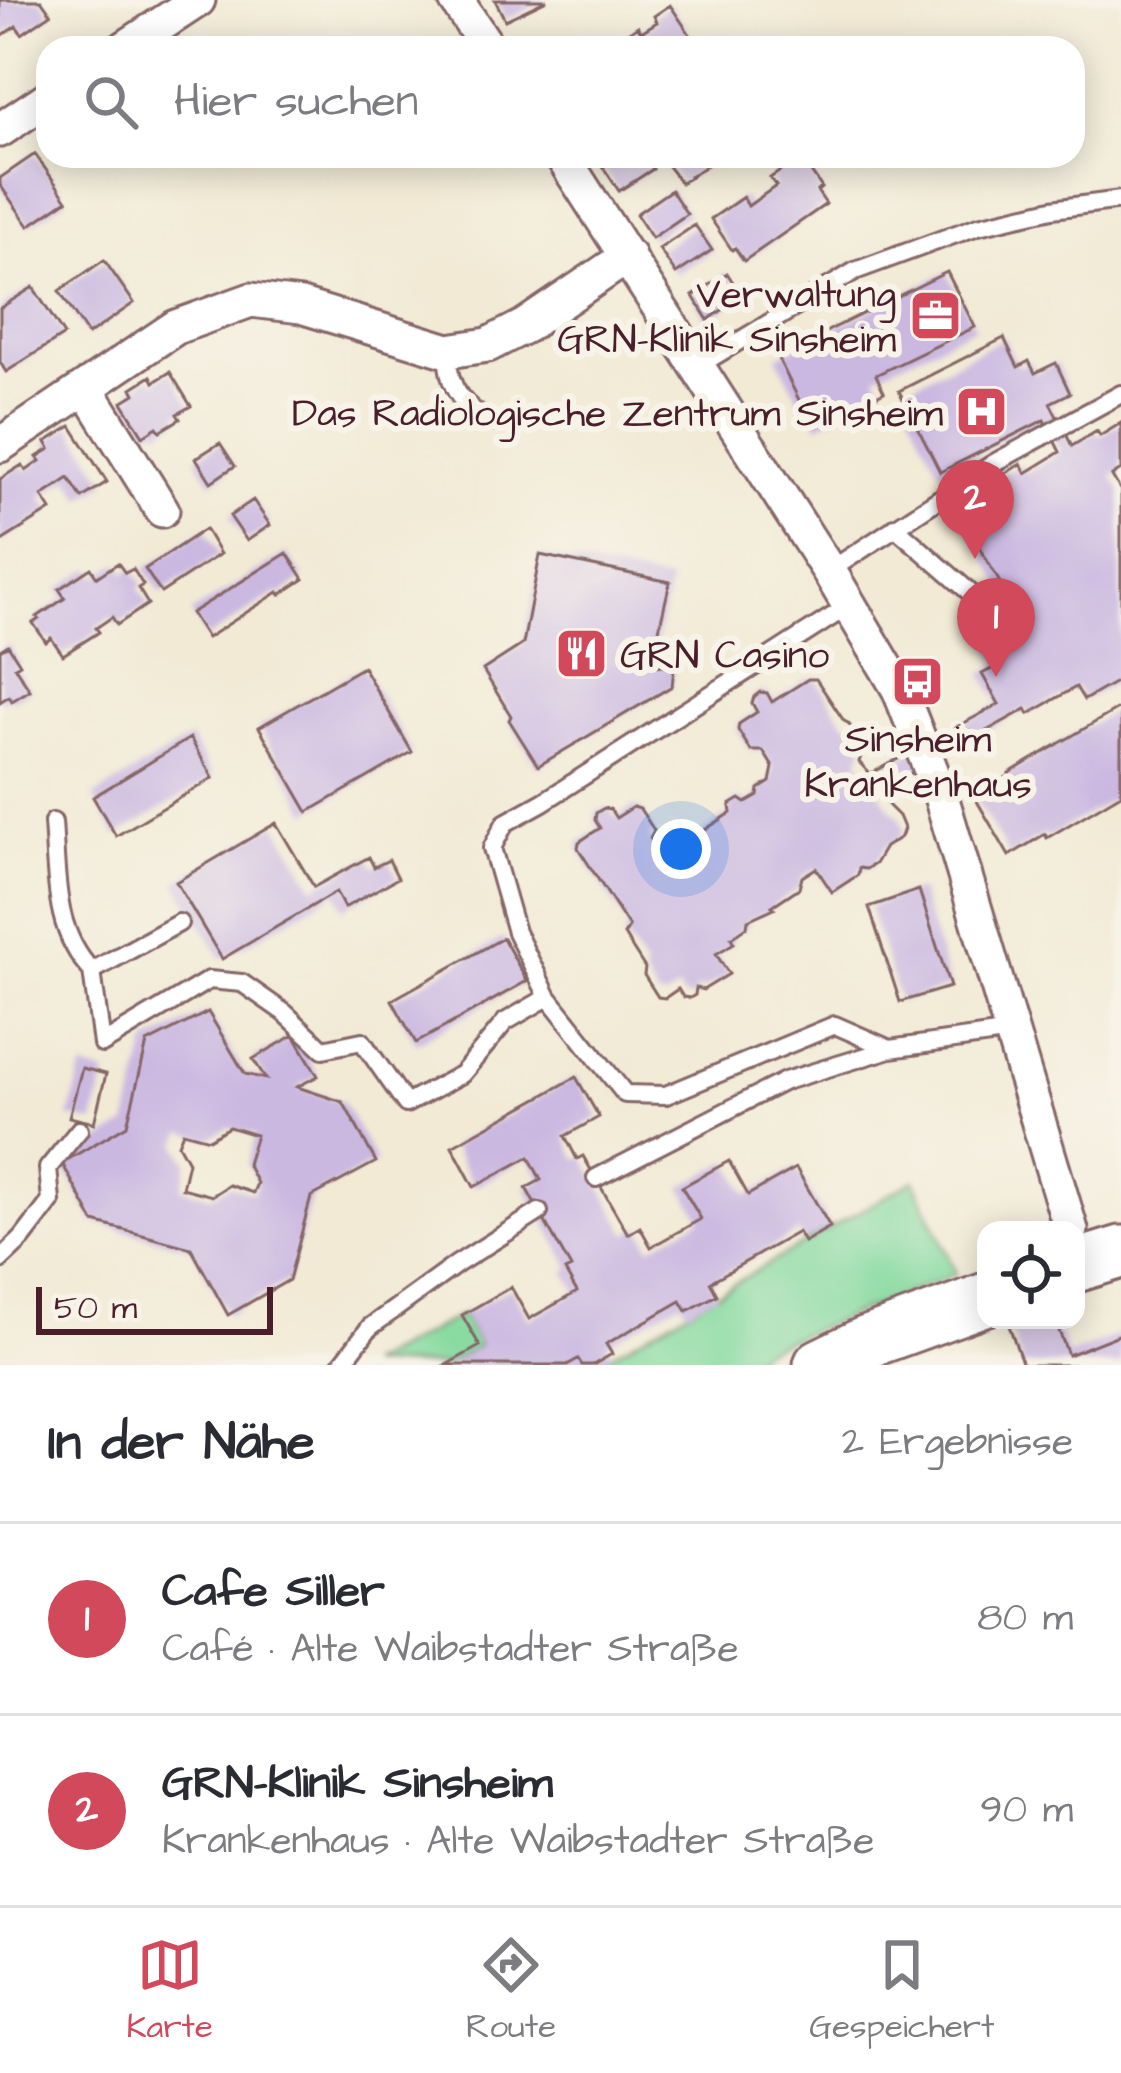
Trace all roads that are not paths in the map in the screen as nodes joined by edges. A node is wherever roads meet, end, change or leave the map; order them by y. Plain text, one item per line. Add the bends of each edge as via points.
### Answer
1 (198, 0) edge
2 (456, 0) edge
3 (142, 36) edge
4 (480, 36) edge
5 (36, 106) edge
6 (0, 130) edge
7 (570, 168) edge
8 (1121, 200) edge
9 (628, 256) junction
10 (448, 351) junction
11 (698, 365) junction
12 (86, 388) junction
13 (1121, 394) edge
14 (494, 422) dead end
15 (0, 445) edge
16 (162, 510) dead end
17 (896, 527) junction
18 (829, 571) junction
19 (974, 596) dead end
20 (850, 605) junction
21 (53, 822) dead end
22 (179, 923) dead end
23 (92, 970) junction
24 (548, 997) junction
25 (1011, 1032) junction
26 (890, 1048) junction
27 (79, 1130) dead end
28 (596, 1178) dead end
29 (539, 1212) dead end
30 (1075, 1221) edge
31 (0, 1260) edge
32 (977, 1302) edge
33 (341, 1365) edge
34 (820, 1365) edge

1 - 3 street
2 - 4 street
5 - 6 street
7 - 9 street
8 - 11 lane via 978,226 855,271
9 - 10 street via 525,326 488,345
9 - 11 street
10 - 12 street via 301,306 251,300 176,327
10 - 14 lane via 447,370 470,412
11 - 18 street
12 - 15 street
12 - 16 street
13 - 17 lane
17 - 18 lane
17 - 19 lane
18 - 20 street
20 - 24 lane via 505,823 491,848 516,932
20 - 25 street via 922,744
21 - 23 lane via 61,914 76,954
22 - 23 lane
23 - 24 lane via 102,1044 209,980 242,983 323,1049 362,1041 406,1104 461,1074 505,1022
24 - 26 lane via 625,1094 666,1095 835,1025
25 - 26 lane
25 - 30 street
26 - 28 lane via 785,1081
27 - 31 lane via 48,1168 51,1201
29 - 33 lane via 370,1327
32 - 34 main road

